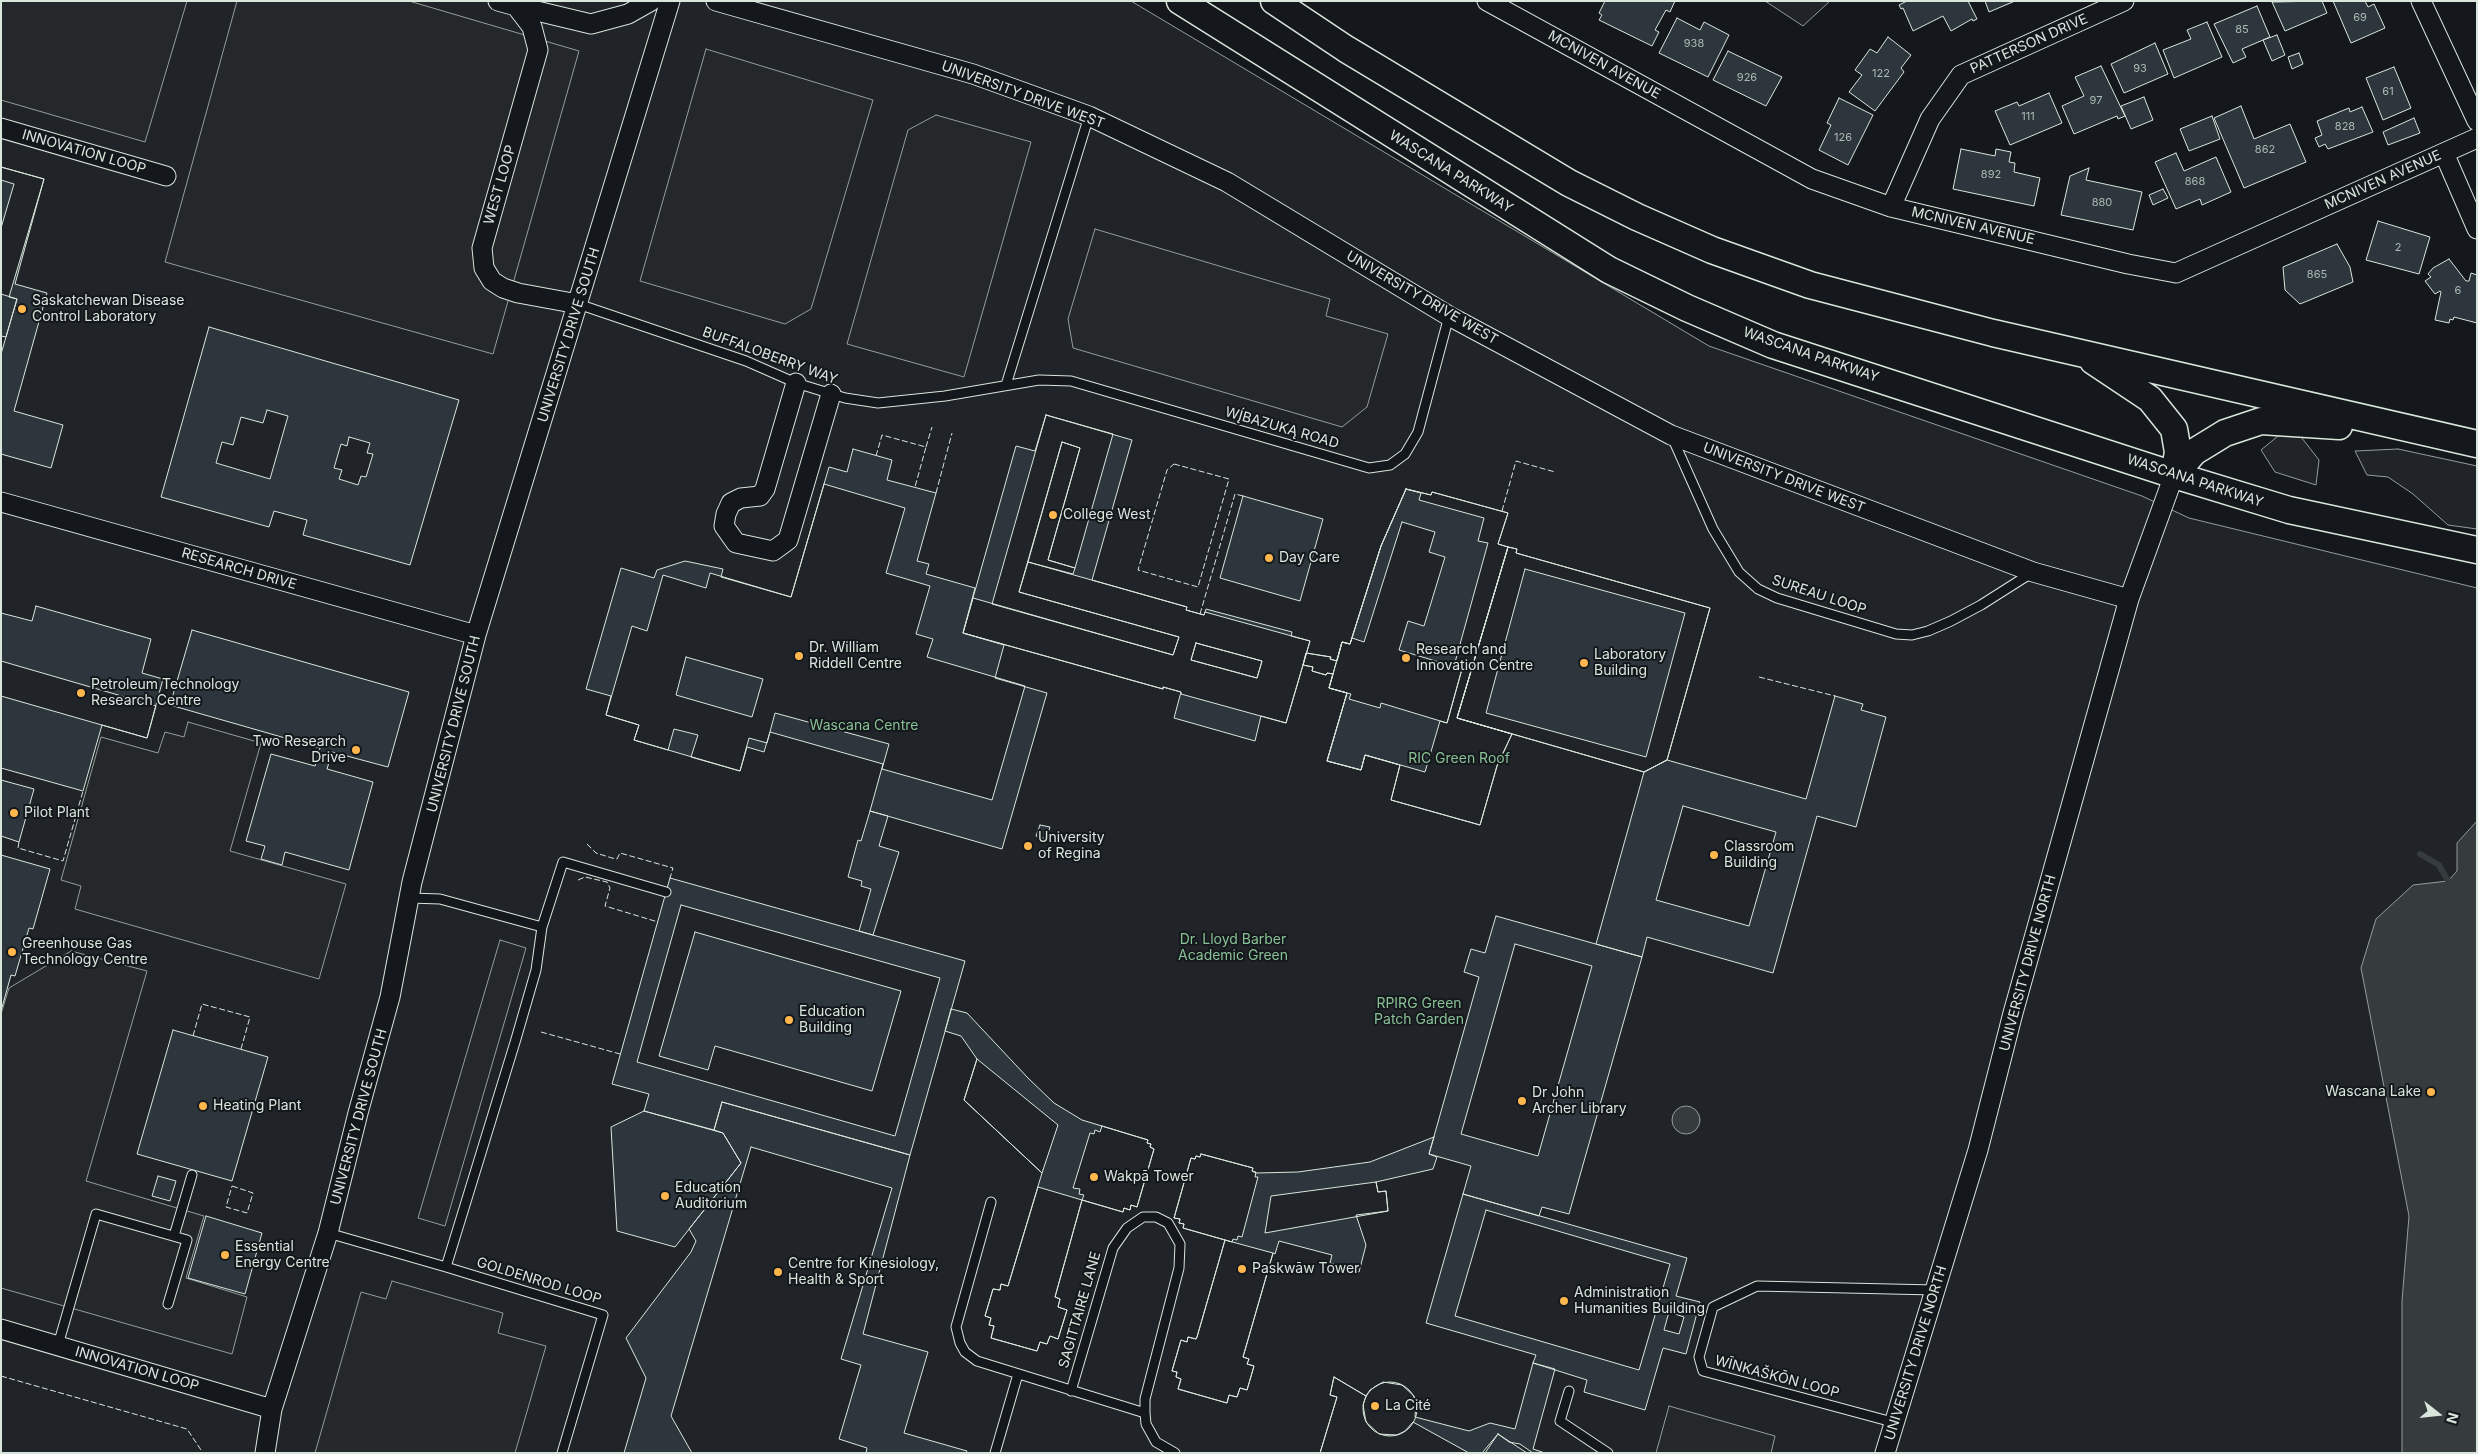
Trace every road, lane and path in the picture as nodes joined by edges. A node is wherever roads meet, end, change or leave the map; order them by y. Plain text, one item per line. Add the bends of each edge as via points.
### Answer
1 (651, 1) edge
2 (670, 1) edge
3 (716, 1) edge
4 (1180, 1) edge
5 (1274, 1) edge
6 (1487, 1) edge
7 (2124, 1) edge
8 (2421, 1) edge
9 (507, 4) edge
10 (1089, 116) junction
11 (2477, 121) edge
12 (1, 128) edge
13 (2477, 138) edge
14 (2444, 153) junction
15 (166, 176) dead end
16 (1891, 207) junction
17 (2477, 229) edge
18 (578, 304) junction
19 (1449, 316) junction
20 (2082, 353) junction
21 (796, 383) junction
22 (1006, 385) junction
23 (831, 394) junction
24 (1670, 435) junction
25 (2469, 442) edge
26 (2174, 475) junction
27 (1, 502) edge
28 (2477, 550) edge
29 (2033, 572) junction
30 (2129, 599) junction
31 (476, 635) junction
32 (666, 892) dead end
33 (410, 898) junction
34 (542, 927) junction
35 (192, 1175) dead end
36 (991, 1202) dead end
37 (328, 1233) junction
38 (174, 1236) junction
39 (446, 1267) junction
40 (1935, 1290) junction
41 (168, 1304) dead end
42 (1, 1328) edge
43 (58, 1345) junction
44 (1018, 1374) junction
45 (1071, 1390) junction
46 (1569, 1391) dead end
47 (272, 1409) junction
48 (1145, 1413) junction
49 (1896, 1423) junction
50 (265, 1453) edge
51 (562, 1453) edge
52 (996, 1453) edge
53 (1176, 1453) edge
54 (1608, 1453) edge
55 (1885, 1453) edge

1 - 9 street, WEST LOOP via 628,14 591,24
2 - 18 street, UNIVERSITY DRIVE SOUTH
3 - 10 street, UNIVERSITY DRIVE WEST via 973,74
4 - 26 main road, WASCANA PARKWAY via 1609,270 1687,308 1773,345
5 - 20 main road via 1346,49 1569,183 1712,250 1810,285
6 - 16 street, MCNIVEN AVENUE via 1812,179
7 - 16 street, PATTERSON DRIVE via 1961,75 1930,119
8 - 11 street
9 - 18 street, WEST LOOP via 532,27 538,50 482,248 484,268 492,281 503,288
10 - 19 street, UNIVERSITY DRIVE WEST via 1227,182
10 - 22 lane
12 - 15 street, INNOVATION LOOP
13 - 14 street, MCNIVEN AVENUE
14 - 16 street, MCNIVEN AVENUE via 2176,273
14 - 17 street
18 - 21 lane, BUFFALOBERRY WAY via 746,361
18 - 31 street, UNIVERSITY DRIVE SOUTH
19 - 22 lane, WĮ́BAZUKĄ ROAD via 1418,432 1405,454 1390,465 1369,468 1071,381 1039,380
19 - 24 street, UNIVERSITY DRIVE WEST
20 - 25 main road
20 - 26 main road via 2150,399 2174,429 2178,452
21 - 23 lane, BUFFALOBERRY WAY
21 - 23 street via 765,489 760,496 741,498 731,503 726,514 724,526 736,542 766,552 788,540
22 - 23 lane, BUFFALOBERRY WAY via 878,403
24 - 29 street, UNIVERSITY DRIVE WEST
24 - 29 lane, SUREAU LOOP via 1713,529 1739,572 1758,589 1777,598 1896,634 1912,635 1951,621
25 - 26 main road via 2314,423 2261,421 2217,437 2194,452
26 - 28 main road, WASCANA PARKWAY via 2290,510
26 - 30 street, UNIVERSITY DRIVE NORTH
27 - 31 street, RESEARCH DRIVE
29 - 30 street, UNIVERSITY DRIVE WEST
30 - 40 street, UNIVERSITY DRIVE NORTH via 1978,1150
31 - 33 street, UNIVERSITY DRIVE SOUTH
32 - 34 lane via 562,862
33 - 34 lane via 440,899
33 - 37 street, UNIVERSITY DRIVE SOUTH via 390,997
34 - 39 lane via 536,970
35 - 38 lane
36 - 44 lane via 956,1327 965,1352 977,1362
37 - 39 lane, GOLDENROD LOOP
37 - 47 street, UNIVERSITY DRIVE SOUTH
38 - 41 lane via 187,1240
38 - 43 lane via 96,1214
39 - 51 lane, GOLDENROD LOOP via 603,1315
40 - 49 street, UNIVERSITY DRIVE NORTH
40 - 49 lane, WĪNKAŠKŌN LOOP via 1757,1286 1713,1307 1699,1357 1703,1371
42 - 43 street, INNOVATION LOOP
43 - 47 street, INNOVATION LOOP
44 - 45 lane
44 - 52 lane
45 - 48 lane, SAGITTAIRE LANE
45 - 48 lane, SAGITTAIRE LANE via 1113,1248 1127,1228 1143,1217 1156,1217 1168,1223 1180,1244 1179,1260 1145,1399
46 - 54 lane via 1560,1421
47 - 50 street, UNIVERSITY DRIVE SOUTH
48 - 53 lane, SAGITTAIRE LANE via 1146,1424 1156,1442
49 - 55 street, UNIVERSITY DRIVE NORTH

